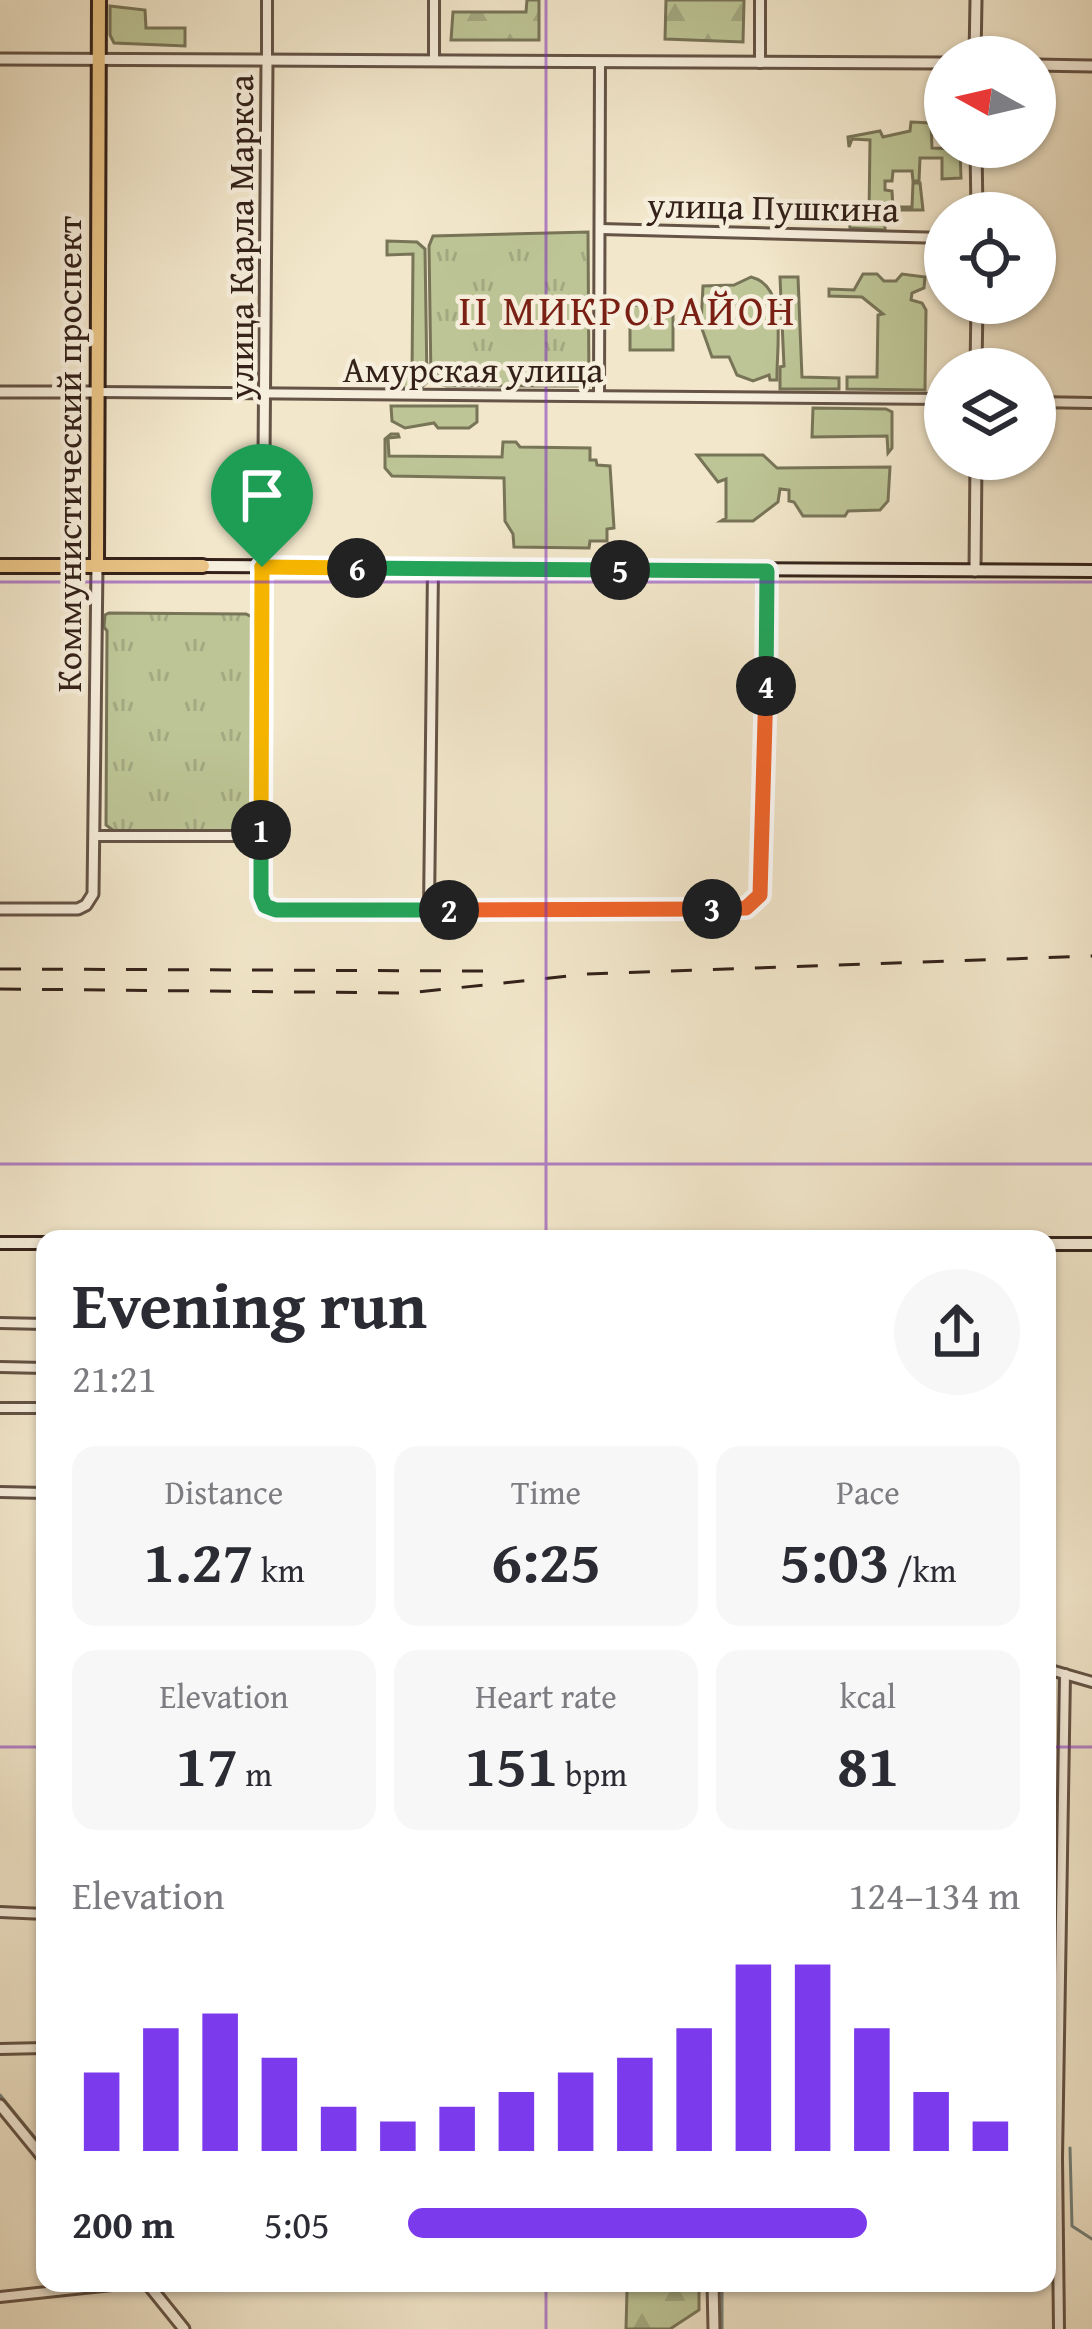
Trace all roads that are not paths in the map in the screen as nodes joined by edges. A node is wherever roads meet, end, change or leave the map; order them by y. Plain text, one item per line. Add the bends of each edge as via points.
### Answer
1 (99, 0) edge
2 (267, 0) edge
3 (434, 0) edge
4 (760, 0) edge
5 (976, 0) edge
6 (975, 36) edge
7 (0, 59) edge
8 (99, 59) junction
9 (266, 61) junction
10 (434, 61) junction
11 (600, 62) junction
12 (760, 63) junction
13 (924, 63) edge
14 (1056, 65) edge
15 (1092, 66) edge
16 (600, 229) junction
17 (924, 237) edge
18 (0, 392) edge
19 (98, 392) junction
20 (267, 395) junction
21 (599, 396) junction
22 (924, 399) edge
23 (1056, 403) edge
24 (1092, 403) edge
25 (976, 480) edge
26 (0, 566) edge
27 (98, 566) junction
28 (202, 566) joint
29 (262, 567) junction
30 (434, 569) junction
31 (767, 571) junction
32 (1092, 571) edge
33 (975, 572) junction
34 (94, 836) junction
35 (261, 836) junction
36 (265, 906) joint
37 (0, 910) edge
38 (429, 910) junction
39 (0, 1243) edge
40 (36, 1244) edge
41 (1056, 1244) edge
42 (1092, 1244) edge
43 (0, 1323) edge
44 (36, 1324) edge
45 (0, 1367) edge
46 (36, 1368) edge
47 (0, 1408) edge
48 (36, 1408) edge
49 (0, 1492) edge
50 (36, 1493) edge
51 (1056, 1672) edge
52 (1065, 1674) junction
53 (1092, 1682) edge
54 (0, 1912) edge
55 (36, 1914) edge
56 (36, 2048) edge
57 (0, 2049) edge
58 (0, 2105) edge
59 (36, 2149) edge
60 (40, 2292) edge
61 (154, 2292) edge
62 (713, 2292) edge
63 (0, 2296) edge
64 (184, 2329) edge
65 (714, 2329) edge
66 (1059, 2329) edge

1 - 8 main road, Коммунистический проспект
2 - 9 street, улица Карла Маркса
3 - 10 street
4 - 12 street
5 - 6 street
7 - 8 street
8 - 9 street
8 - 19 main road, Коммунистический проспект
9 - 10 street
9 - 20 street, улица Карла Маркса
10 - 11 street
11 - 12 street
11 - 16 street
12 - 13 street
14 - 15 street
16 - 17 street, улица Пушкина
16 - 21 street
18 - 19 street, Амурская улица
19 - 20 street, Амурская улица
19 - 27 main road, Коммунистический проспект
20 - 21 street, Амурская улица
20 - 29 street, улица Карла Маркса
21 - 22 street, Амурская улица
23 - 24 street
25 - 33 street
26 - 27 main road
27 - 28 main road
27 - 34 street, Коммунистический проспект
28 - 29 main road
29 - 30 main road
29 - 35 street, улица Карла Маркса
30 - 31 main road
30 - 38 street
31 - 33 main road
31 - 38 street via 762,886 755,902 738,909
32 - 33 main road
34 - 35 street
34 - 37 street, Коммунистический проспект via 86,905
35 - 36 street, улица Карла Маркса
36 - 38 street
39 - 40 main road
41 - 42 main road
43 - 44 street
45 - 46 street
47 - 48 street
49 - 50 street
51 - 52 street
52 - 53 street
52 - 66 street
54 - 55 street
56 - 57 street
58 - 59 street
60 - 63 street
61 - 64 street
62 - 65 street

